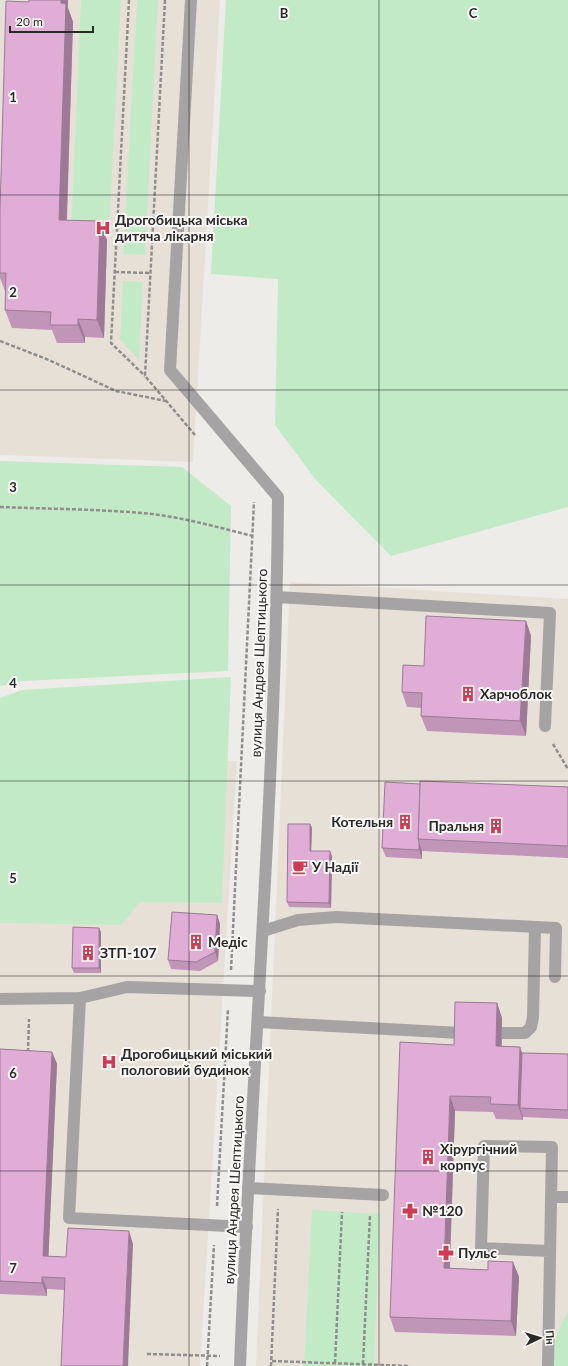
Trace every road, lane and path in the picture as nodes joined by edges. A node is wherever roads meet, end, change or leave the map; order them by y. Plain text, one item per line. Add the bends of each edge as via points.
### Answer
1 (129, 0) edge
2 (165, 0) edge
3 (190, 0) edge
4 (115, 272) junction
5 (150, 274) junction
6 (0, 341) edge
7 (145, 376) junction
8 (166, 401) junction
9 (197, 436) dead end
10 (254, 502) dead end
11 (0, 507) edge
12 (253, 536) junction
13 (277, 597) junction
14 (545, 726) joint
15 (568, 769) edge
16 (535, 927) junction
17 (562, 928) edge
18 (263, 931) junction
19 (555, 977) dead end
20 (230, 990) junction
21 (260, 991) junction
22 (80, 998) junction
23 (0, 999) edge
24 (29, 999) junction
25 (258, 1022) junction
26 (460, 1033) edge
27 (502, 1033) dead end
28 (28, 1057) edge
29 (248, 1188) junction
30 (278, 1190) junction
31 (343, 1192) junction
32 (377, 1195) joint
33 (552, 1197) junction
34 (568, 1197) edge
35 (216, 1225) junction
36 (247, 1227) junction
37 (550, 1250) junction
38 (147, 1354) dead end
39 (207, 1356) junction
40 (240, 1361) edge
41 (272, 1361) junction
42 (335, 1363) junction
43 (363, 1364) junction
44 (382, 1365) edge
45 (207, 1366) edge
46 (271, 1366) edge
47 (410, 1366) edge
48 (548, 1366) edge

1 - 4 path
2 - 5 path
3 - 13 lane, вулиця Андрея Шептицького via 170,370 278,498
4 - 5 path
4 - 7 path via 111,343
5 - 7 path
6 - 8 path via 116,391
7 - 8 path
8 - 9 path
10 - 12 path
11 - 12 path via 153,514
12 - 20 path
13 - 14 lane via 550,613
13 - 18 lane, вулиця Андрея Шептицького
14 - 15 path
16 - 17 lane
16 - 18 lane via 336,917 298,920
16 - 27 lane via 531,1026 525,1033
17 - 19 lane
18 - 21 lane, вулиця Андрея Шептицького
20 - 21 lane
20 - 22 lane via 127,987
20 - 35 path
21 - 25 lane, вулиця Андрея Шептицького
22 - 24 lane
22 - 35 lane via 70,1218
23 - 24 lane
24 - 28 path
25 - 26 lane
25 - 29 lane, вулиця Андрея Шептицького
29 - 30 lane
29 - 36 lane, вулиця Андрея Шептицького
30 - 31 lane
30 - 41 path
31 - 32 lane
31 - 42 path
32 - 43 path
33 - 34 lane
33 - 37 lane
33 - 37 lane via 552,1147 484,1146 481,1248
35 - 36 lane
35 - 39 path
36 - 40 lane, вулиця Андрея Шептицького
37 - 48 lane
38 - 39 path
39 - 40 path
39 - 45 path
41 - 42 path
41 - 46 path
42 - 43 path
43 - 44 path
44 - 47 path

